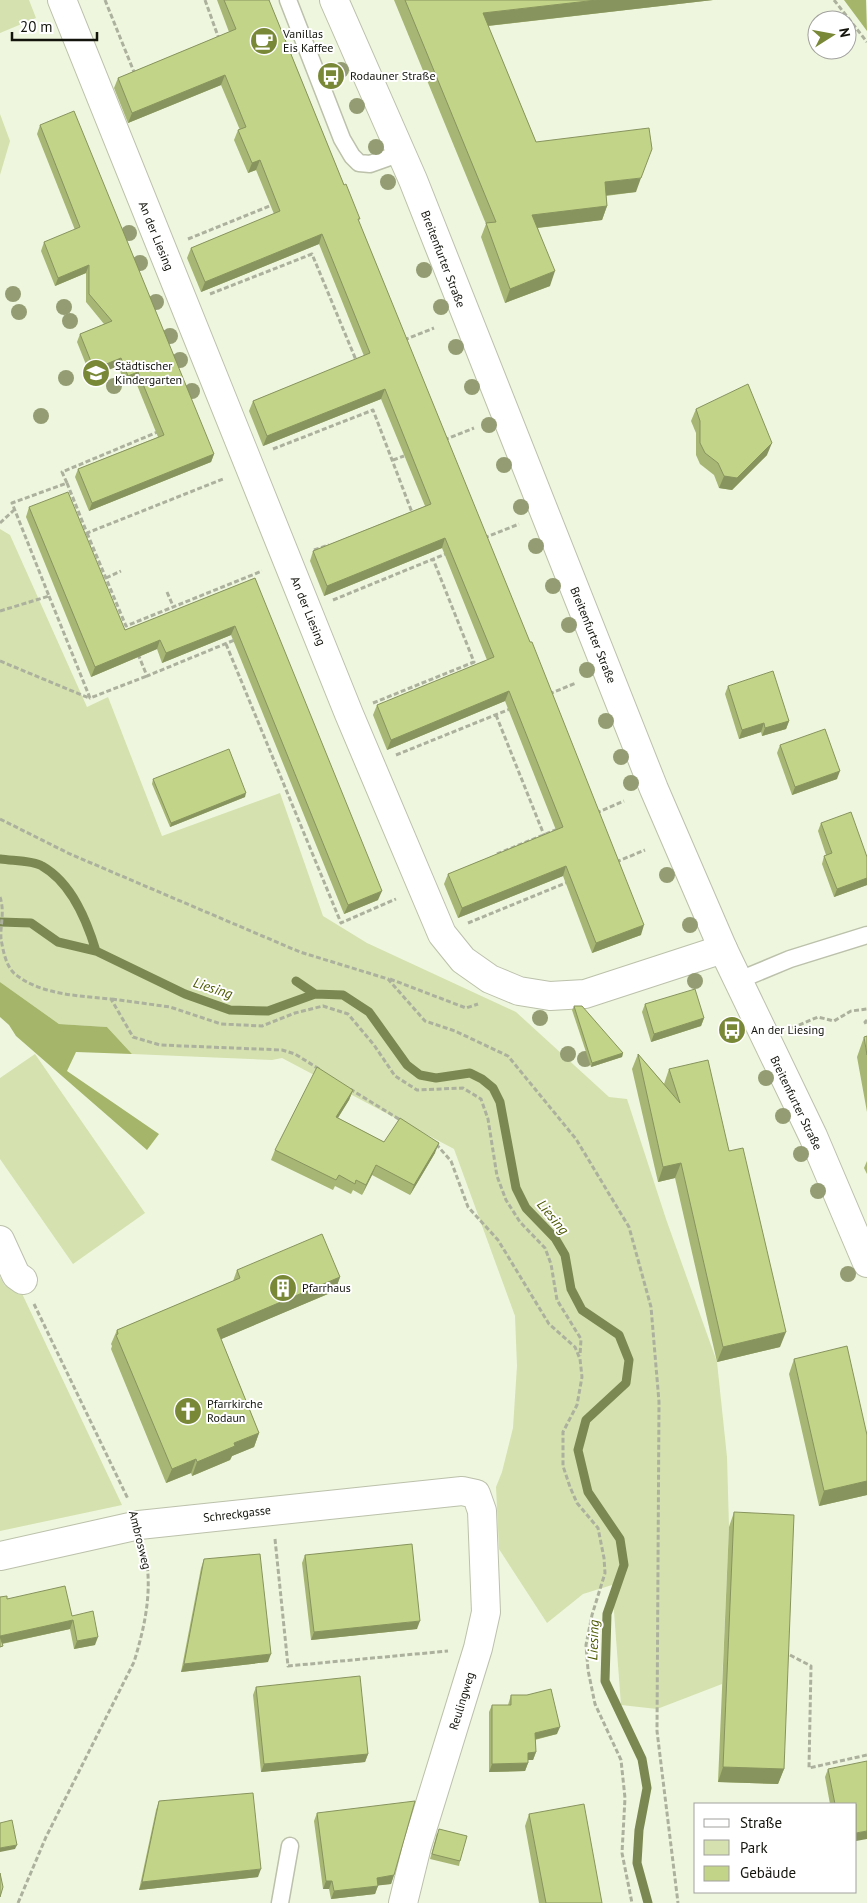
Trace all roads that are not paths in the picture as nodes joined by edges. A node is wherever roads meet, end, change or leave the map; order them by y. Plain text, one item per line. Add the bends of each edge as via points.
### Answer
1 (62, 0) edge
2 (288, 0) edge
3 (334, 0) edge
4 (401, 153) junction
5 (867, 935) edge
6 (723, 949) junction
7 (737, 982) junction
8 (0, 1240) edge
9 (867, 1264) edge
10 (23, 1280) road end
11 (476, 1494) joint
12 (0, 1556) edge
13 (290, 1846) dead end
14 (280, 1903) edge
15 (403, 1903) edge

1 - 6 street, An der Liesing via 370,765 442,934 463,960 490,979 519,992 550,996 585,994
2 - 4 lane via 342,139 352,156 359,163 370,164
3 - 4 street, Breitenfurter Straße
4 - 6 street, Breitenfurter Straße via 650,780
5 - 7 lane via 790,960
6 - 7 street, Breitenfurter Straße
7 - 9 street, Breitenfurter Straße via 813,1136
8 - 10 street via 16,1275
11 - 12 street, Schreckgasse via 462,1491 139,1525
11 - 15 street, Reulingweg via 482,1510 486,1612
13 - 14 lane

